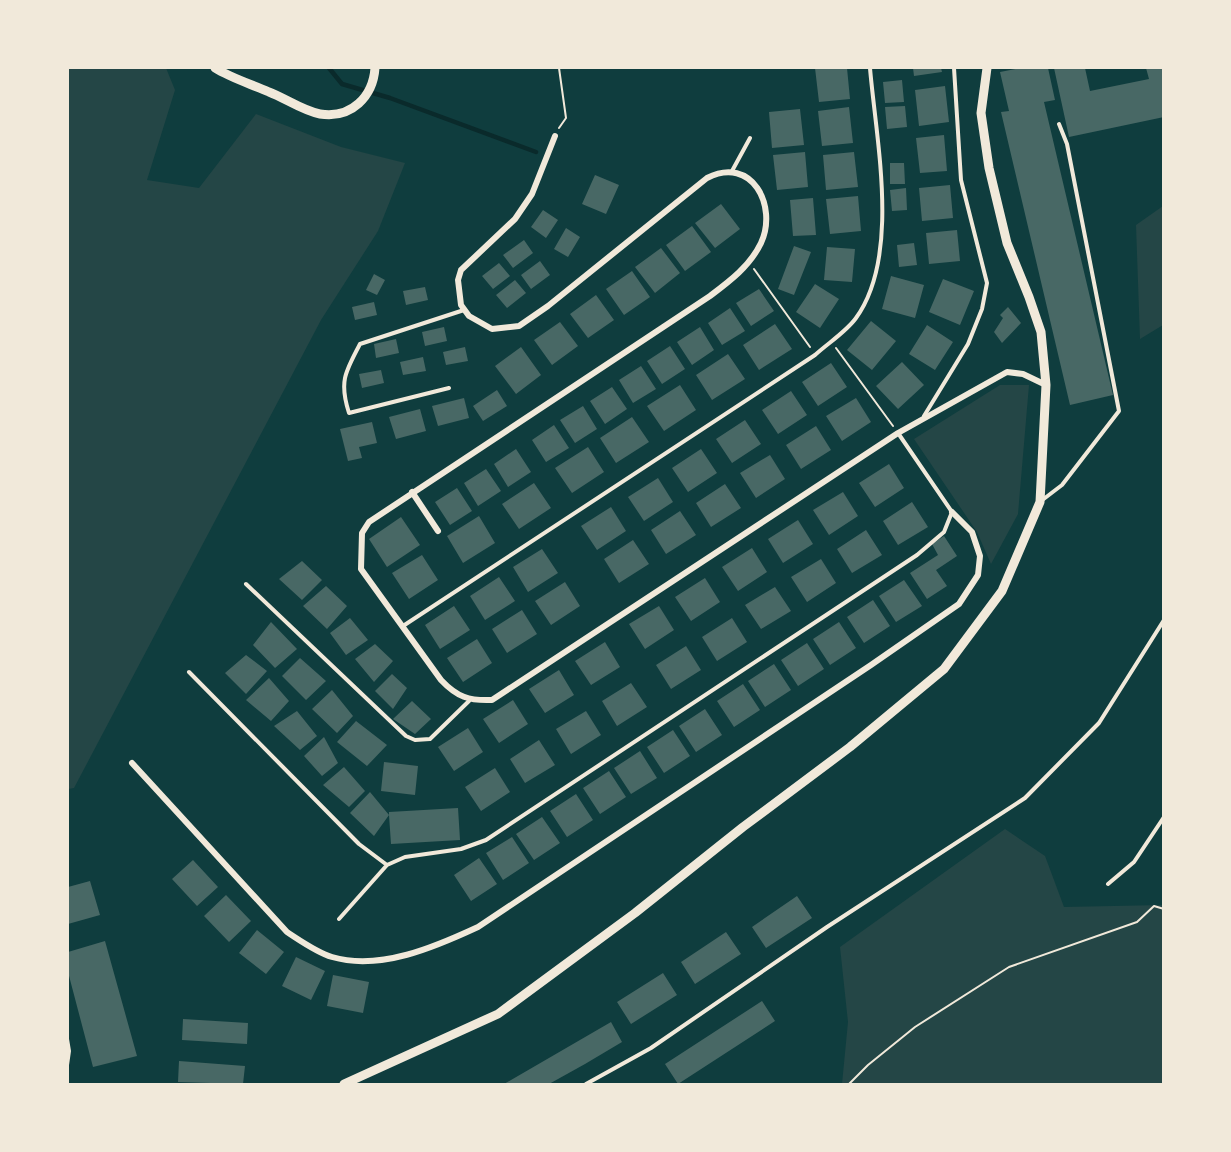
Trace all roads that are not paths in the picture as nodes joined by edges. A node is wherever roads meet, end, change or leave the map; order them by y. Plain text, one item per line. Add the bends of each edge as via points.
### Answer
1 (214, 68) edge
2 (375, 68) edge
3 (870, 68) edge
4 (954, 68) edge
5 (987, 68) edge
6 (1059, 124) dead end
7 (555, 136) road end
8 (750, 138) dead end
9 (732, 171) junction
10 (465, 310) junction
11 (1046, 385) junction
12 (449, 388) dead end
13 (922, 420) junction
14 (898, 433) junction
15 (412, 492) junction
16 (1040, 502) junction
17 (952, 512) junction
18 (438, 531) dead end
19 (246, 584) dead end
20 (1164, 620) edge
21 (403, 626) junction
22 (189, 672) dead end
23 (469, 701) junction
24 (132, 763) dead end
25 (1164, 817) edge
26 (387, 865) junction
27 (1108, 884) dead end
28 (339, 919) dead end
29 (344, 1084) edge
30 (586, 1084) edge

1 - 2 street via 320,114 361,105 374,81
3 - 21 lane via 883,213 873,285 856,319 815,355
4 - 13 lane via 961,180 987,283 968,344
5 - 11 street via 981,113 989,168 1007,243 1041,332
6 - 16 lane via 1067,144 1119,411 1062,485
7 - 10 street via 532,194 515,219 461,270 458,280
8 - 9 lane
9 - 10 street via 707,178 519,326 492,329
9 - 15 street via 759,188 766,212 762,242 742,272
10 - 12 lane via 360,344 343,375 343,396 349,413
11 - 13 street via 1023,374 1006,372
11 - 16 street
13 - 14 street
14 - 17 lane
14 - 23 street via 492,700
15 - 18 street
15 - 21 street via 369,522 362,533 360,556 361,569
16 - 29 street via 1002,591 936,676 635,914 498,1014
17 - 24 street via 972,532 980,556 978,575 959,604 478,927 439,945 393,958 359,960 332,957 307,945 287,932
17 - 26 lane via 944,532 917,555 486,840 461,849 405,857
19 - 23 lane via 406,736 430,739
20 - 30 lane via 1099,723 1025,798 651,1048
21 - 23 street via 446,686
22 - 26 lane via 360,844
25 - 27 lane via 1134,862
26 - 28 lane

